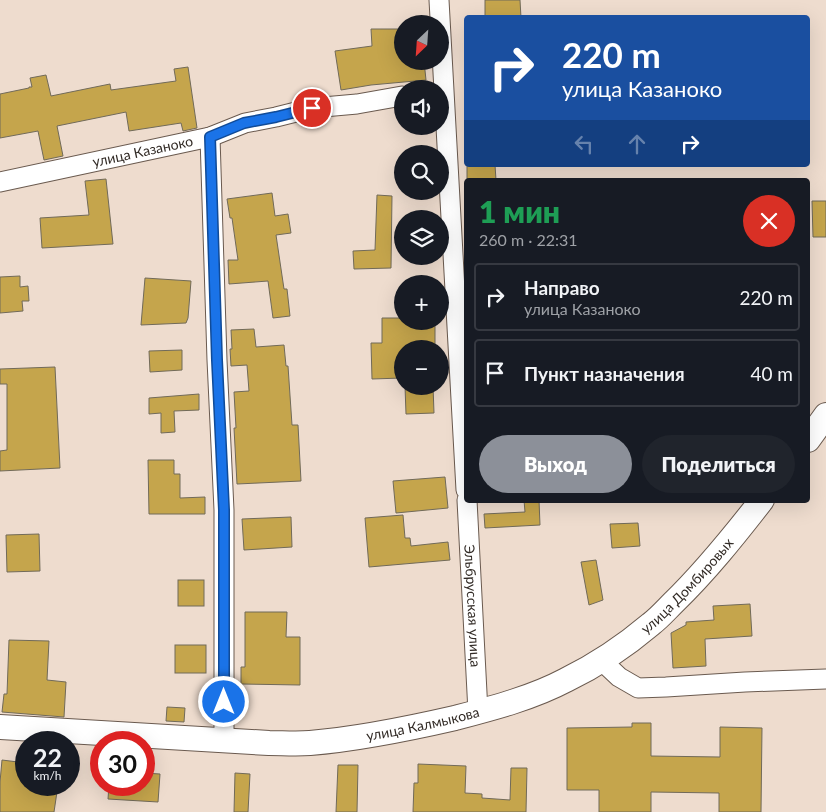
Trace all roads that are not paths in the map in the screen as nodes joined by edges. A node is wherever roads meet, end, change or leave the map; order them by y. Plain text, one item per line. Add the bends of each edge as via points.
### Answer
1 (439, 0) edge
2 (442, 80) edge
3 (394, 97) edge
4 (445, 135) edge
5 (210, 137) junction
6 (0, 182) edge
7 (826, 415) edge
8 (810, 437) edge
9 (464, 457) edge
10 (467, 503) edge
11 (760, 503) edge
12 (602, 661) junction
13 (826, 679) edge
14 (478, 712) junction
15 (0, 728) edge
16 (224, 741) junction

1 - 2 street
3 - 5 street, улица Казаноко via 312,108 244,123
4 - 9 street
5 - 6 street, улица Казаноко
5 - 16 street via 224,510
7 - 8 street
10 - 14 street, Эльбрусская улица
11 - 12 street, улица Домбировых via 685,591 653,623
12 - 13 street via 619,677 638,688
12 - 14 street, улица Калмыкова via 543,690
14 - 16 street, улица Калмыкова via 393,732 336,740 308,743
15 - 16 street, улица Калмыкова

